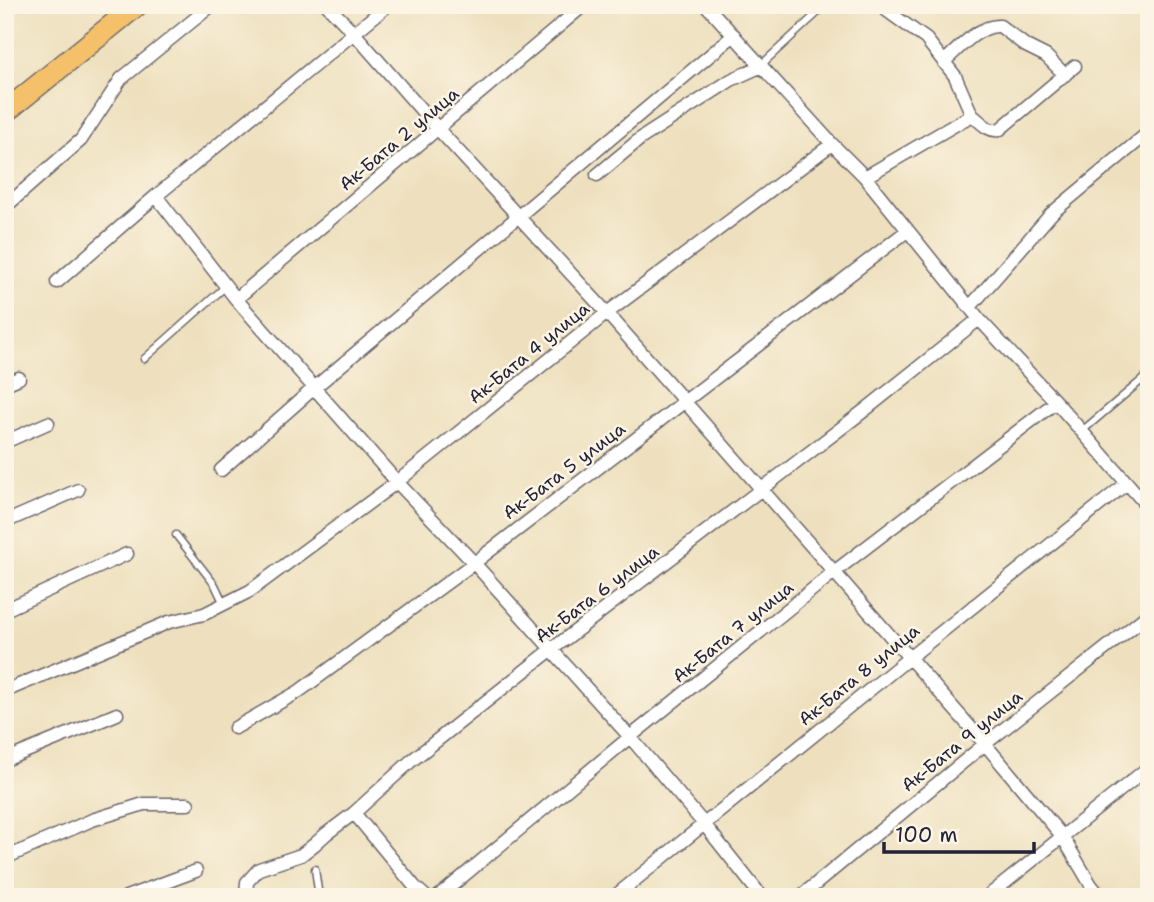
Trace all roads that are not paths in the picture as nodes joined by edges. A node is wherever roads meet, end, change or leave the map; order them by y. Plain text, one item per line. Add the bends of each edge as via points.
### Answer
1 (137, 5) edge
2 (212, 5) edge
3 (327, 5) edge
4 (388, 5) edge
5 (584, 5) edge
6 (706, 5) edge
7 (826, 5) edge
8 (879, 5) edge
9 (354, 33) junction
10 (734, 35) junction
11 (944, 62) junction
12 (761, 66) junction
13 (1075, 66) dead end
14 (1065, 75) junction
15 (5, 112) edge
16 (972, 115) junction
17 (438, 129) junction
18 (1149, 132) edge
19 (832, 144) junction
20 (597, 175) dead end
21 (865, 177) junction
22 (156, 196) junction
23 (5, 207) edge
24 (518, 216) junction
25 (907, 231) junction
26 (57, 282) dead end
27 (226, 286) junction
28 (236, 299) junction
29 (970, 307) junction
30 (607, 313) junction
31 (979, 319) junction
32 (144, 359) dead end
33 (1149, 374) edge
34 (19, 378) dead end
35 (5, 384) edge
36 (314, 388) junction
37 (685, 401) junction
38 (1056, 402) junction
39 (48, 423) dead end
40 (1082, 431) junction
41 (5, 442) edge
42 (221, 470) dead end
43 (397, 482) junction
44 (1128, 483) junction
45 (78, 490) dead end
46 (761, 490) junction
47 (1149, 508) edge
48 (5, 522) edge
49 (176, 535) dead end
50 (127, 554) dead end
51 (474, 563) junction
52 (835, 572) junction
53 (223, 604) junction
54 (5, 610) edge
55 (1149, 614) edge
56 (551, 650) junction
57 (909, 658) junction
58 (5, 691) edge
59 (117, 714) dead end
60 (235, 728) dead end
61 (630, 737) junction
62 (985, 744) junction
63 (5, 760) edge
64 (1149, 767) edge
65 (188, 804) dead end
66 (354, 813) junction
67 (704, 824) junction
68 (1062, 836) junction
69 (5, 858) edge
70 (315, 869) dead end
71 (196, 871) dead end
72 (126, 897) edge
73 (246, 897) edge
74 (319, 897) edge
75 (426, 897) edge
76 (438, 897) edge
77 (614, 897) edge
78 (762, 897) edge
79 (800, 897) edge
80 (986, 897) edge
81 (1101, 897) edge

1 - 15 highway
2 - 23 street via 121,79 81,140
3 - 9 street
4 - 9 street
5 - 17 street, Ак-Бата 2 улица
6 - 10 street
7 - 12 lane
8 - 11 street via 926,39
9 - 17 street
9 - 22 street
10 - 12 street
10 - 24 street
11 - 14 street via 972,36 995,25 1046,56
11 - 16 street
12 - 19 street
12 - 20 street via 731,80 640,139
13 - 14 street
14 - 16 street via 999,130 988,128
16 - 21 street
17 - 24 street
17 - 28 street, Ак-Бата 2 улица
18 - 29 street via 1052,213
19 - 21 street
19 - 30 street, Ак-Бата 4 улица
21 - 25 street
22 - 26 street
22 - 27 street
24 - 30 street
24 - 36 street
25 - 29 street
25 - 37 street, Ак-Бата 5 улица
27 - 28 street
27 - 32 lane
28 - 36 street
29 - 31 street
30 - 37 street
30 - 43 street, Ак-Бата 4 улица
31 - 38 street
31 - 46 street, Ак-Бата 6 улица
33 - 40 lane
34 - 35 street
36 - 42 street
36 - 43 street
37 - 46 street
37 - 51 street, Ак-Бата 5 улица
38 - 40 street
38 - 52 street, Ак-Бата 7 улица
39 - 41 street
40 - 44 street
43 - 51 street
43 - 53 street, Ак-Бата 4 улица via 250,591
44 - 47 street
44 - 57 street, Ак-Бата 8 улица
45 - 48 street
46 - 52 street
46 - 56 street, Ак-Бата 6 улица
49 - 53 lane via 215,585
50 - 54 street
51 - 56 street
51 - 60 street, Ак-Бата 5 улица via 298,692
52 - 57 street
52 - 61 street, Ак-Бата 7 улица
53 - 58 street, Ак-Бата 4 улица
55 - 62 street, Ак-Бата 9 улица
56 - 61 street
56 - 66 street, Ак-Бата 6 улица via 411,761
57 - 62 street
57 - 67 street, Ак-Бата 8 улица
59 - 63 street
61 - 67 street
61 - 76 street, Ак-Бата 7 улица
62 - 68 street
62 - 79 street, Ак-Бата 9 улица
64 - 68 street
65 - 69 street via 144,804 92,820
66 - 73 street, Ак-Бата 6 улица via 301,855 259,869 247,882
66 - 75 street
67 - 77 street, Ак-Бата 8 улица
67 - 78 street
68 - 80 street
68 - 81 street
70 - 74 lane
71 - 72 street

